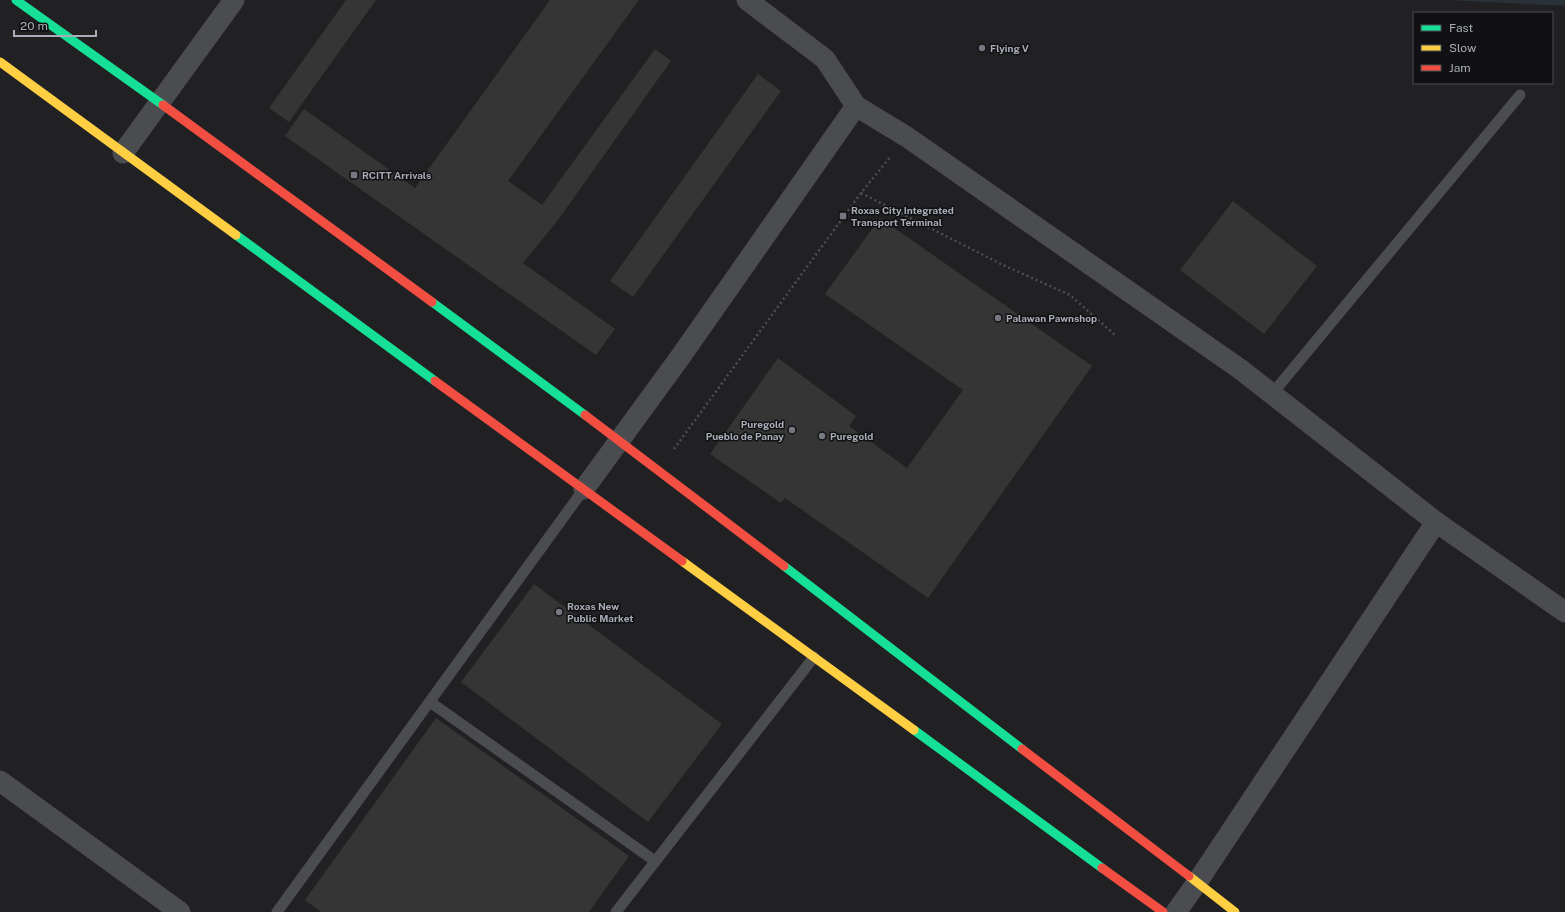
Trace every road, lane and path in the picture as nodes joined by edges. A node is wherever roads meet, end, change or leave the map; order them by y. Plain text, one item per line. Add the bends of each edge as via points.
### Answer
1 (16, 0) edge
2 (234, 0) edge
3 (747, 0) edge
4 (3, 69) edge
5 (1520, 95) dead end
6 (159, 102) junction
7 (856, 106) junction
8 (907, 137) junction
9 (123, 153) junction
10 (861, 193) junction
11 (1115, 335) dead end
12 (1272, 394) junction
13 (620, 440) junction
14 (658, 470) junction
15 (584, 489) junction
16 (1436, 522) junction
17 (1565, 612) edge
18 (814, 657) junction
19 (430, 702) junction
20 (0, 781) edge
21 (655, 861) junction
22 (1196, 884) junction
23 (180, 912) edge
24 (276, 912) edge
25 (616, 912) edge
26 (1163, 912) edge
27 (1176, 912) edge
28 (1235, 912) edge

1 - 6 street
2 - 6 street
3 - 7 street via 825,59
4 - 9 street
5 - 12 lane
6 - 9 street
6 - 13 street
7 - 8 street
7 - 13 street
8 - 10 path
8 - 12 street via 1240,369
9 - 15 street
10 - 11 path via 1070,296
10 - 14 path
12 - 16 street
13 - 14 street
13 - 15 street
14 - 22 street
15 - 18 street
15 - 19 lane
16 - 17 street
16 - 22 street
18 - 21 lane
18 - 26 street
19 - 21 lane
19 - 24 lane
20 - 23 street
21 - 25 lane
22 - 27 street
22 - 28 street

